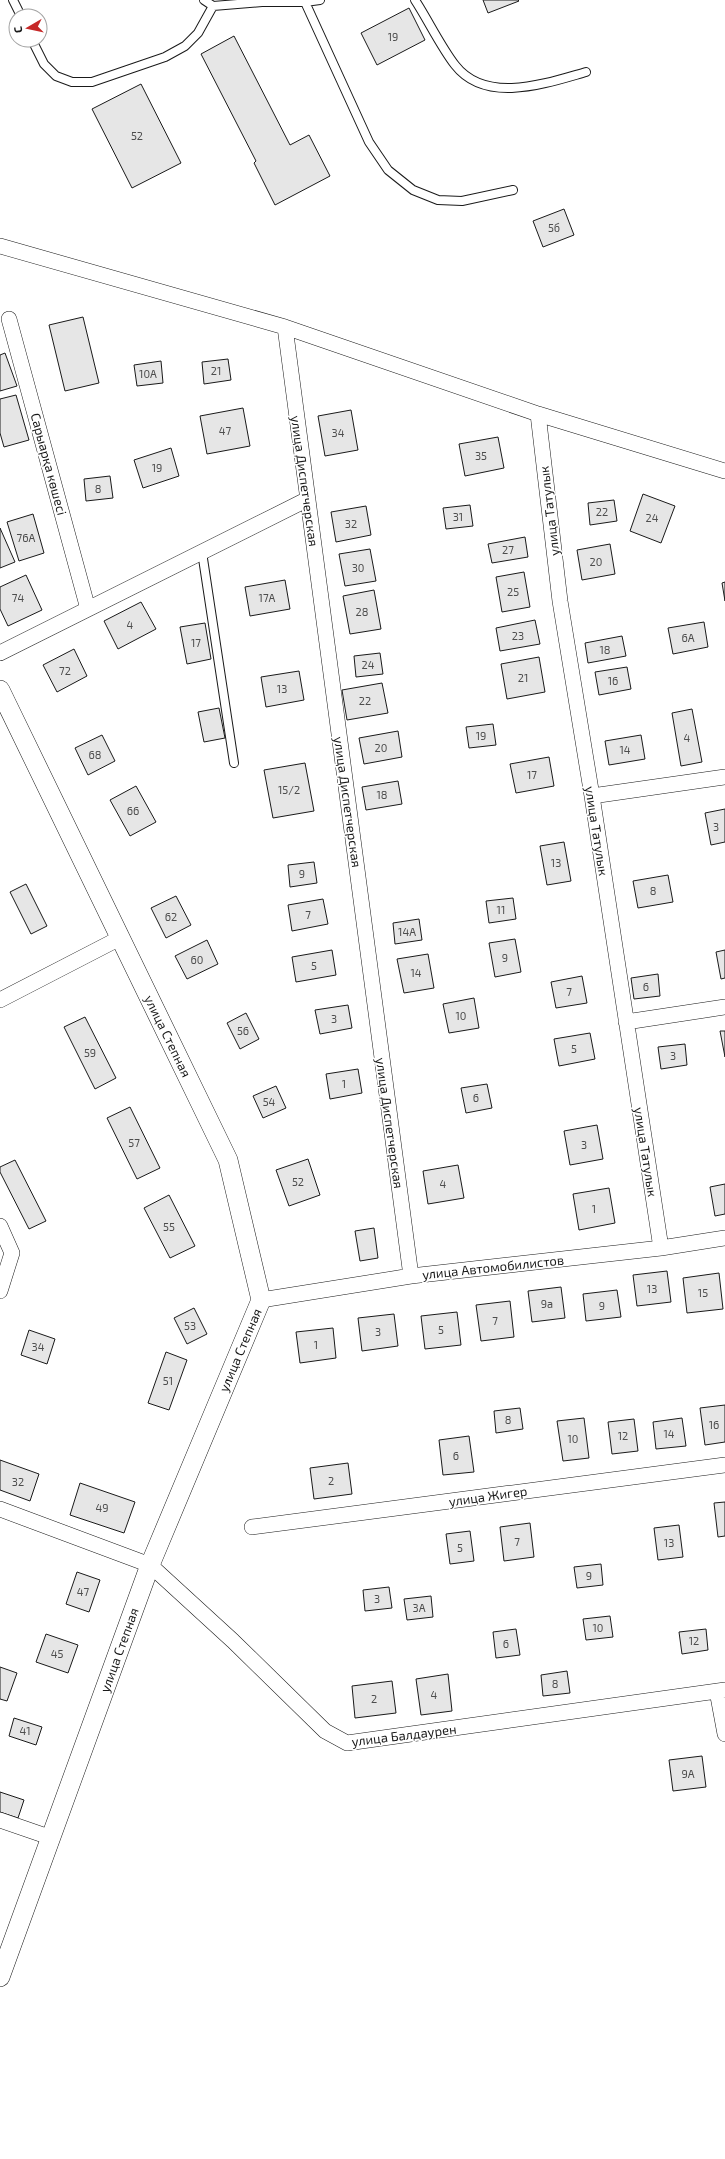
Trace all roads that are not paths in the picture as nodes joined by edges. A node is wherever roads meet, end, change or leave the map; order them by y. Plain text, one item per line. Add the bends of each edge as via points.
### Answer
1 (204, 0) edge
2 (320, 0) edge
3 (415, 0) edge
4 (305, 2) junction
5 (213, 6) junction
6 (36, 48) edge
7 (586, 72) dead end
8 (513, 190) dead end
9 (0, 246) edge
10 (9, 319) dead end
11 (285, 327) junction
12 (538, 414) junction
13 (725, 471) edge
14 (308, 499) junction
15 (202, 552) junction
16 (88, 609) junction
17 (0, 653) edge
18 (0, 690) edge
19 (234, 763) dead end
20 (725, 778) edge
21 (592, 796) junction
22 (120, 938) junction
23 (0, 1000) edge
24 (725, 1007) edge
25 (626, 1022) junction
26 (0, 1226) edge
27 (725, 1238) edge
28 (661, 1248) junction
29 (410, 1276) junction
30 (0, 1291) edge
31 (261, 1300) junction
32 (725, 1465) edge
33 (0, 1509) edge
34 (252, 1527) dead end
35 (150, 1565) junction
36 (721, 1691) edge
37 (725, 1734) edge
38 (0, 1820) edge
39 (52, 1838) junction
40 (0, 1977) edge

1 - 5 lane
2 - 4 lane
3 - 7 lane via 455,66 466,76 483,84 509,89 534,87
4 - 5 lane
4 - 8 lane via 369,142 388,170 413,190 438,200 462,201
5 - 6 lane via 198,33 185,46 165,57 92,82 72,82 56,76 44,64
9 - 11 street
10 - 16 street, Сарыарқа көшесі
11 - 12 street
11 - 14 street, улица Диспетчерская
12 - 13 street
12 - 21 street, улица Татулык via 560,601
14 - 15 street
14 - 29 street, улица Диспетчерская
15 - 16 street
15 - 19 lane
16 - 17 street
18 - 22 street, улица Степная
20 - 21 street
21 - 25 street, улица Татулык
22 - 23 street
22 - 31 street, улица Степная via 228,1160
24 - 25 street
25 - 28 street, улица Татулык
26 - 30 street via 12,1253
27 - 28 street, улица Автомобилистов
28 - 29 street, улица Автомобилистов
29 - 31 street, улица Автомобилистов
31 - 35 street, улица Степная
32 - 34 street, улица Жигер
33 - 35 street
35 - 36 street, улица Балдаурен via 233,1641 325,1732 347,1743
35 - 39 street, улица Степная
36 - 37 street
38 - 39 street
39 - 40 street, улица Степная

